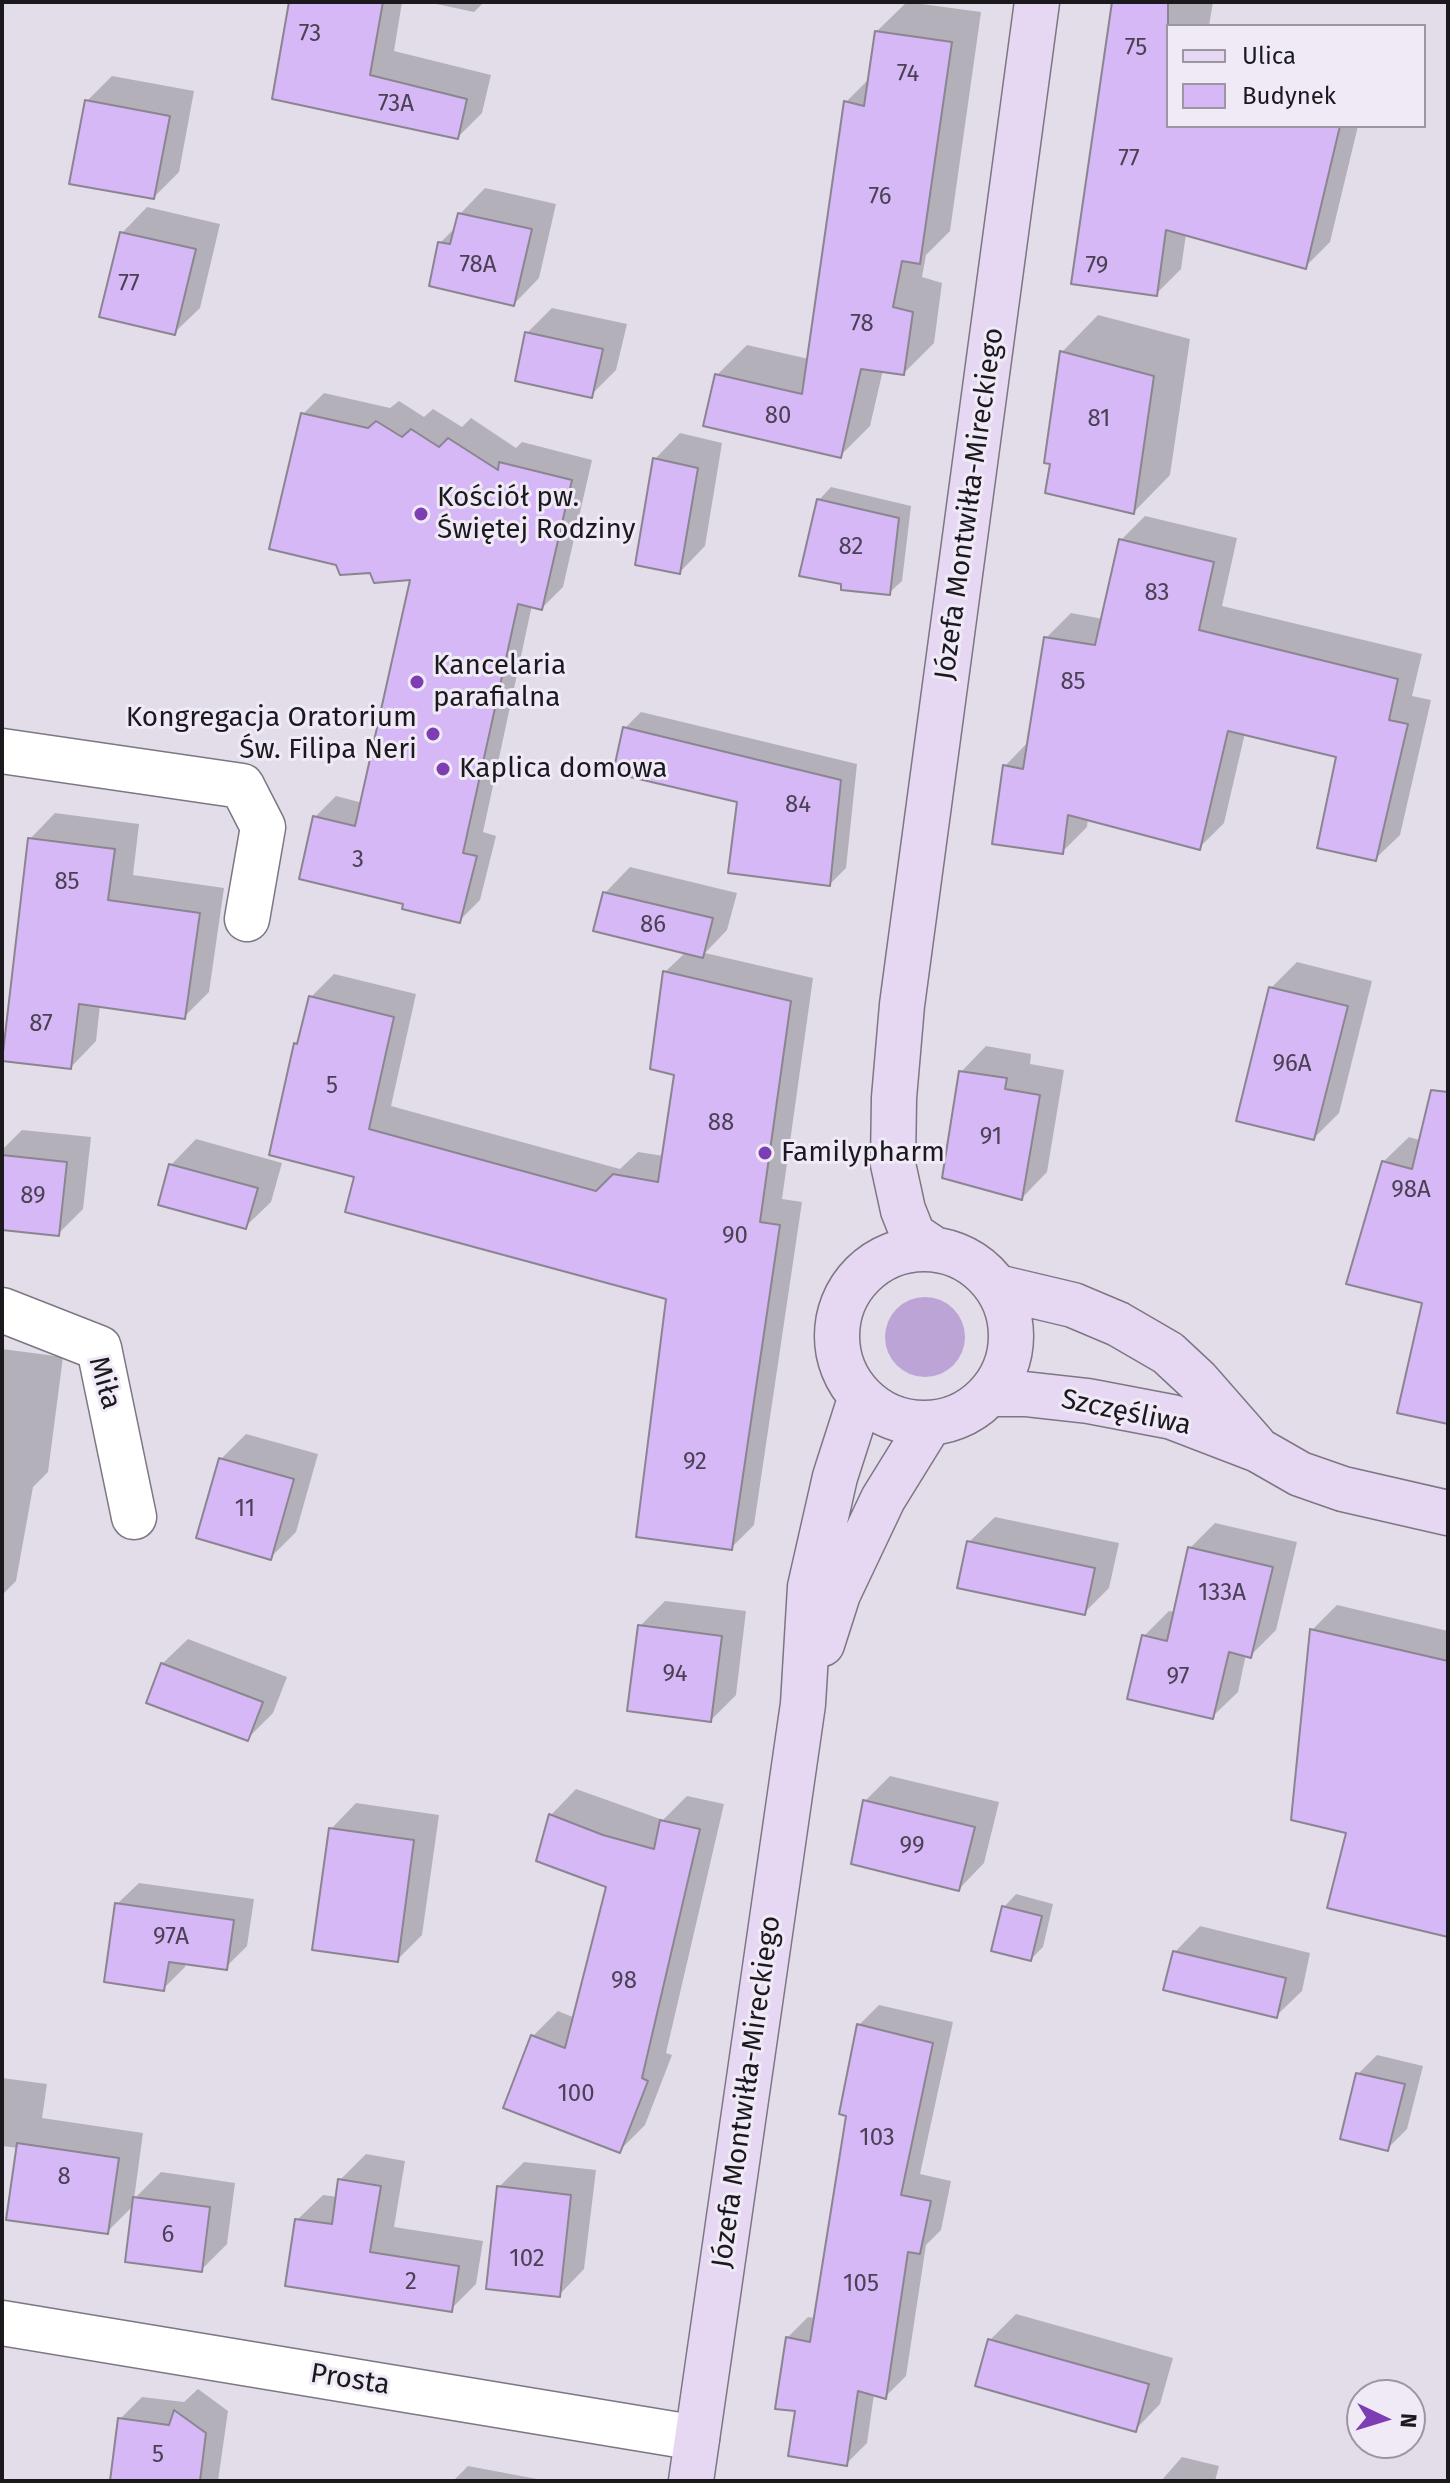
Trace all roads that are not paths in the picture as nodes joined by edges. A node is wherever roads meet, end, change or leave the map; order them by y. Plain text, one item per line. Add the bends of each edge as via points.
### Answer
1 (1037, 2) edge
2 (2, 751) edge
3 (247, 919) dead end
4 (902, 1005) junction
5 (934, 1249) junction
6 (864, 1273) junction
7 (997, 1287) junction
8 (2, 1310) edge
9 (990, 1394) junction
10 (861, 1396) junction
11 (930, 1423) junction
12 (1258, 1450) junction
13 (1448, 1513) edge
14 (134, 1517) dead end
15 (803, 1704) junction
16 (2, 2323) edge
17 (697, 2438) junction
18 (691, 2481) edge

1 - 4 main road, Józefa Montwiłła-Mireckiego
2 - 3 street via 242,786 263,827
4 - 5 main road, Józefa Montwiłła-Mireckiego via 893,1164 913,1235
4 - 6 main road, Józefa Montwiłła-Mireckiego via 883,1097 880,1239
5 - 6 main road via 908,1250
5 - 7 main road via 980,1268
6 - 10 main road via 843,1307 837,1348
7 - 9 main road via 1009,1314 1011,1342 1005,1370
7 - 12 main road, Szczęśliwa via 1073,1305 1168,1353
8 - 14 street, Miła via 99,1348
9 - 11 main road via 952,1419
9 - 12 main road, Szczęśliwa via 1088,1401 1172,1417
10 - 11 main road via 881,1412
10 - 15 main road, Józefa Montwiłła-Mireckiego via 835,1477 810,1587
11 - 15 main road, Józefa Montwiłła-Mireckiego via 883,1499 838,1594
12 - 13 main road, Szczęśliwa via 1300,1474 1343,1489
15 - 17 main road, Józefa Montwiłła-Mireckiego
16 - 17 street, Prosta
17 - 18 main road, Józefa Montwiłła-Mireckiego

